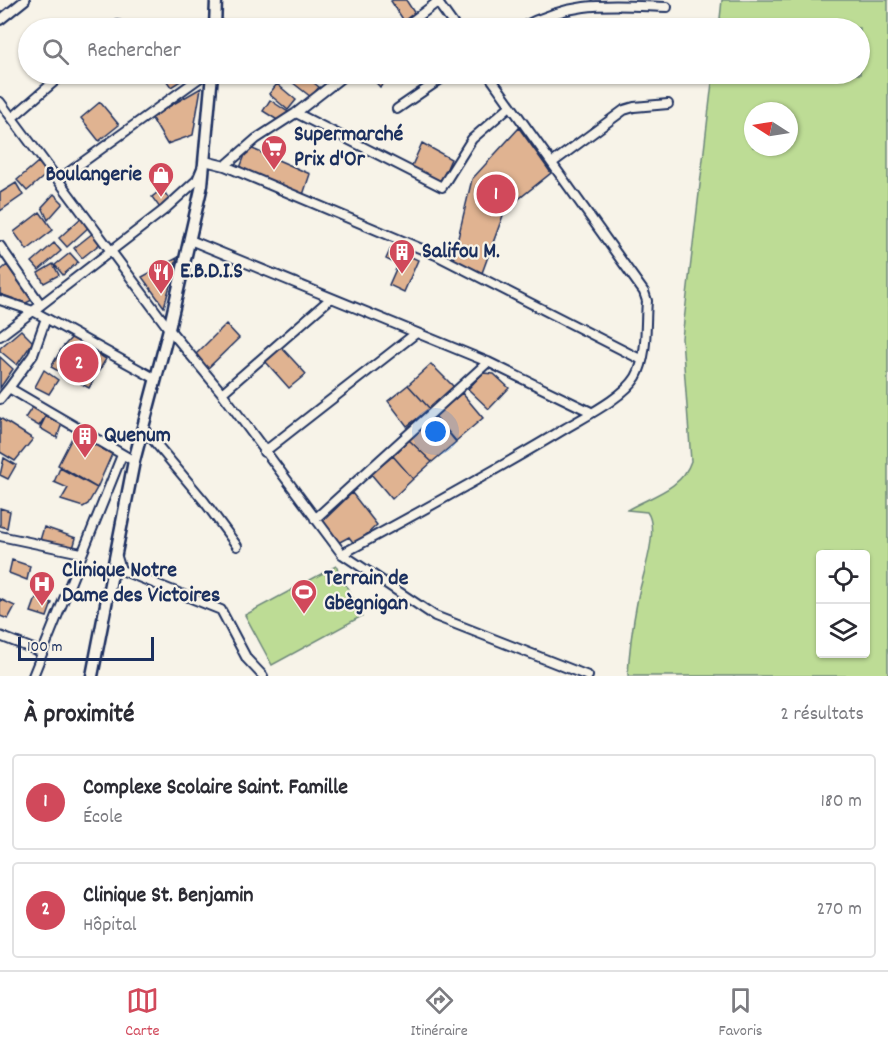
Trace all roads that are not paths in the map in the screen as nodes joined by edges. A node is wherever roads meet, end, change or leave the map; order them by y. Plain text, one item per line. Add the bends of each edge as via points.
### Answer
1 (25, 0) edge
2 (216, 0) edge
3 (438, 1) edge
4 (580, 3) edge
5 (667, 7) dead end
6 (215, 18) edge
7 (416, 18) edge
8 (449, 18) edge
9 (538, 18) edge
10 (0, 20) edge
11 (51, 84) edge
12 (191, 84) edge
13 (211, 84) edge
14 (333, 84) edge
15 (433, 84) edge
16 (495, 84) edge
17 (0, 102) edge
18 (668, 104) dead end
19 (510, 106) junction
20 (397, 109) dead end
21 (296, 113) junction
22 (12, 118) junction
23 (205, 161) junction
24 (552, 163) junction
25 (225, 166) junction
26 (58, 180) junction
27 (190, 240) junction
28 (0, 246) edge
29 (111, 249) junction
30 (330, 299) junction
31 (0, 300) edge
32 (41, 305) junction
33 (33, 311) junction
34 (46, 318) junction
35 (169, 329) junction
36 (415, 334) junction
37 (0, 336) edge
38 (642, 360) junction
39 (488, 362) junction
40 (156, 379) junction
41 (9, 388) junction
42 (222, 393) junction
43 (0, 399) edge
44 (591, 412) junction
45 (143, 428) junction
46 (264, 452) junction
47 (122, 455) junction
48 (134, 461) junction
49 (315, 519) junction
50 (0, 536) edge
51 (237, 546) dead end
52 (81, 554) junction
53 (342, 554) junction
54 (117, 556) junction
55 (0, 636) edge
56 (41, 652) junction
57 (33, 676) edge
58 (92, 676) edge
59 (263, 676) edge
60 (588, 676) edge

1 - 10 street
2 - 6 main road
3 - 7 street
3 - 8 street
4 - 5 street
4 - 9 street
11 - 22 street
12 - 26 street
13 - 23 main road
14 - 21 street
15 - 20 street
16 - 19 street
17 - 22 street
18 - 24 street via 624,110
19 - 21 street via 472,139 442,187
19 - 24 street
21 - 25 street via 256,139
22 - 26 street
23 - 25 street
23 - 27 main road
23 - 29 street via 197,180 186,191
24 - 38 street via 644,292 647,301
25 - 38 street via 436,255
26 - 29 street
27 - 30 street
27 - 35 main road
28 - 32 street
29 - 32 street
29 - 35 street
30 - 36 street
30 - 42 street
31 - 33 street
32 - 33 street
33 - 34 street
33 - 37 street
34 - 40 street
34 - 41 street via 33,356
35 - 40 main road
35 - 42 street
36 - 39 street
36 - 46 street
38 - 44 street via 635,379 626,389
39 - 44 street
39 - 49 street
40 - 45 main road
41 - 43 street
41 - 47 street
42 - 46 street
44 - 53 street via 480,480
45 - 48 main road
45 - 51 street
46 - 49 street
47 - 48 street
47 - 52 street
48 - 54 main road
49 - 53 street
50 - 52 street
52 - 56 street
53 - 60 street via 435,616
54 - 58 main road
54 - 59 street via 121,570 221,610 247,658
55 - 56 street
56 - 57 street

